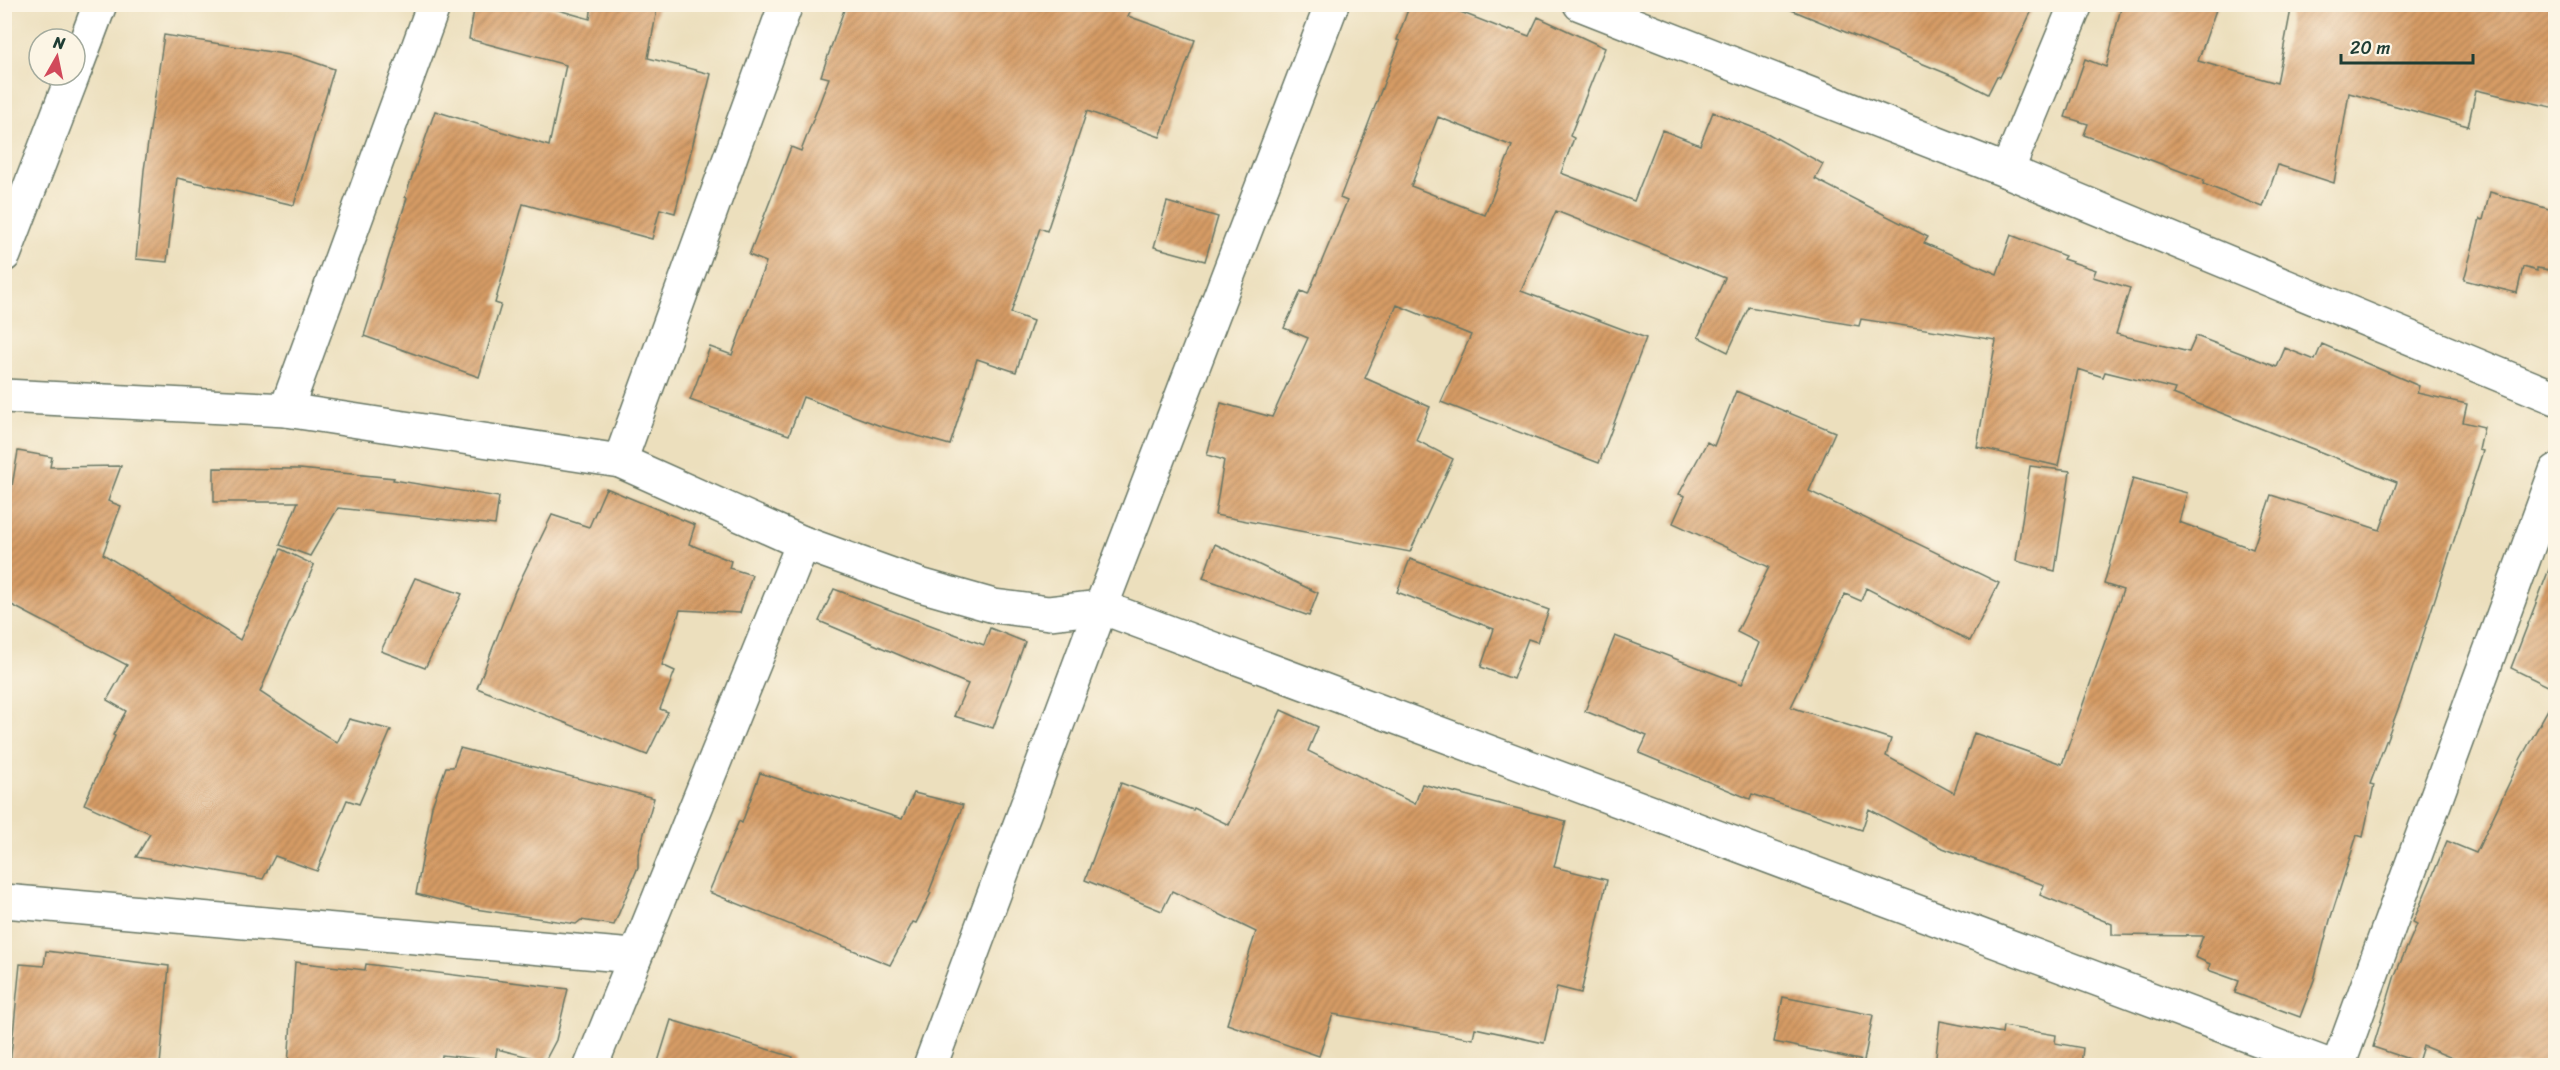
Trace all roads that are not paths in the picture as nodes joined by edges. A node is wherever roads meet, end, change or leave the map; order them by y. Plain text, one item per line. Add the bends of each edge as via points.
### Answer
1 (100, 4) edge
2 (434, 4) edge
3 (786, 4) edge
4 (1332, 4) edge
5 (1580, 4) edge
6 (2076, 4) edge
7 (87, 38) edge
8 (68, 87) edge
9 (2007, 171) junction
10 (4, 255) edge
11 (4, 396) edge
12 (2556, 398) edge
13 (286, 411) junction
14 (620, 461) junction
15 (2556, 471) edge
16 (803, 543) junction
17 (1101, 607) junction
18 (4, 901) edge
19 (633, 956) junction
20 (591, 1065) edge
21 (930, 1065) edge
22 (2330, 1065) edge
23 (2338, 1065) edge

1 - 7 street
2 - 13 street
3 - 14 street
4 - 17 street
5 - 9 street
6 - 9 street
8 - 10 street
9 - 12 street
11 - 13 street
13 - 14 street
14 - 16 street
15 - 23 street
16 - 17 street via 920,585 994,606 1049,613
16 - 19 street
17 - 21 street
17 - 22 street
18 - 19 street
19 - 20 street

